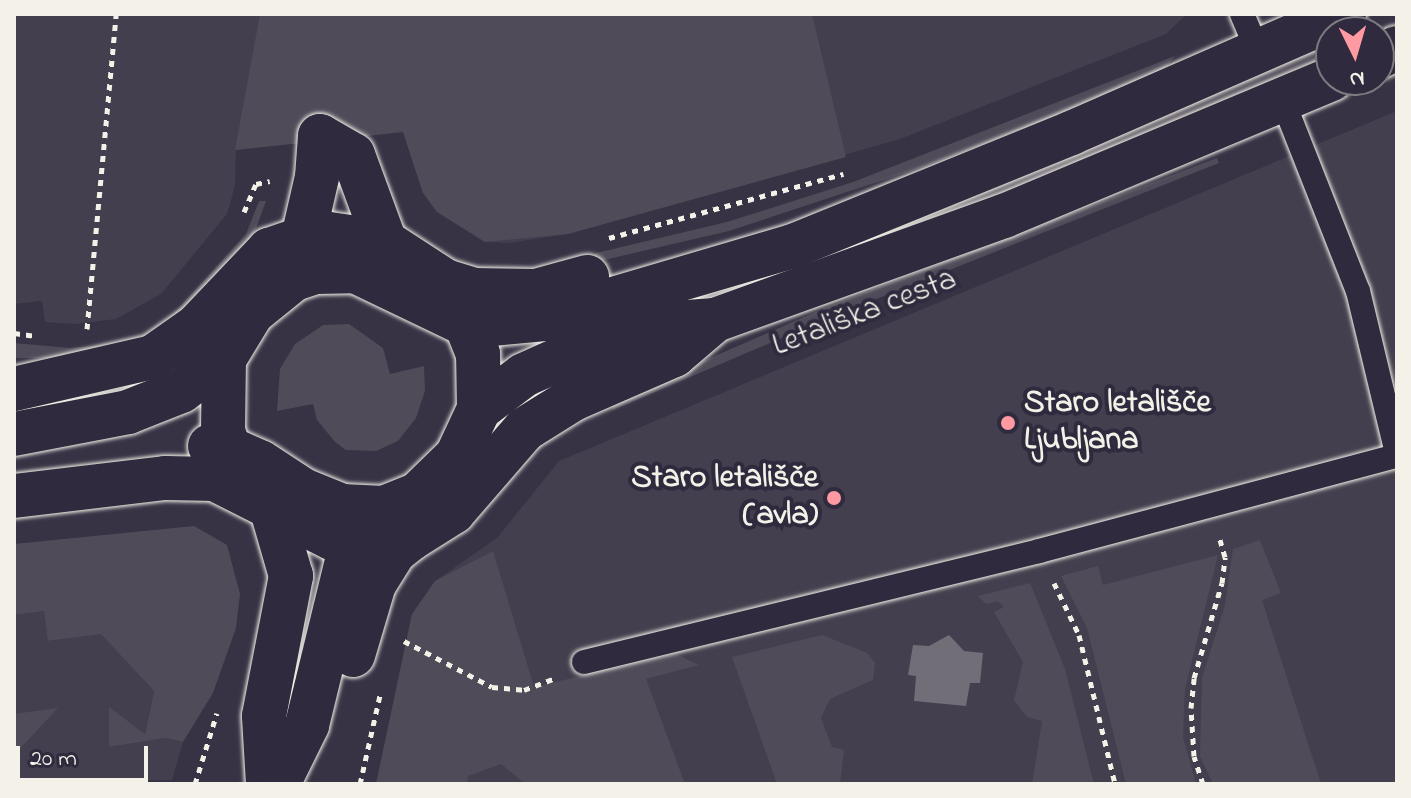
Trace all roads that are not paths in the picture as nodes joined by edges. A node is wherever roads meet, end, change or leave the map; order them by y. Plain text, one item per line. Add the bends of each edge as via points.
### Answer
1 (1242, 14) edge
2 (1344, 14) edge
3 (1259, 54) junction
4 (1315, 86) edge
5 (1283, 101) junction
6 (907, 196) junction
7 (385, 242) junction
8 (277, 246) junction
9 (445, 281) junction
10 (715, 320) junction
11 (470, 326) junction
12 (224, 359) junction
13 (14, 389) edge
14 (479, 409) junction
15 (14, 434) edge
16 (226, 447) junction
17 (1397, 455) edge
18 (14, 470) edge
19 (14, 496) edge
20 (258, 501) junction
21 (397, 523) junction
22 (356, 543) junction
23 (584, 662) road end
24 (268, 784) edge
25 (278, 784) edge
26 (286, 784) edge

1 - 3 lane
2 - 3 main road, Letališka cesta
3 - 6 main road, Letališka cesta
4 - 5 main road, Letališka cesta
5 - 10 main road, Letališka cesta via 1004,216
5 - 17 lane via 1358,291
6 - 9 main road, Letališka cesta via 536,291 474,290
6 - 11 main road, Letališka cesta via 793,246 661,286 545,319
7 - 8 main road, Letališka cesta via 329,234
7 - 8 main road via 353,155 320,136
7 - 9 main road, Letališka cesta
8 - 11 main road via 316,272 355,271
8 - 12 main road via 252,313
8 - 13 main road via 188,334 153,357
9 - 11 main road, Letališka cesta
10 - 14 main road, Letališka cesta via 660,324 560,359 524,375
10 - 21 main road, Letališka cesta via 674,355 573,399 525,429 453,512
11 - 14 main road, Letališka cesta via 481,369
12 - 15 main road via 181,391 128,412
12 - 16 main road via 220,392
14 - 21 main road, Letališka cesta via 457,456
16 - 18 main road via 162,449
16 - 20 main road
16 - 21 main road, Letališka cesta via 320,498
17 - 23 lane via 1039,551
19 - 20 main road via 195,477 215,479
20 - 22 main road via 316,533
20 - 24 main road via 291,576 264,716
21 - 22 main road
21 - 26 main road via 386,563 363,610 336,732
22 - 25 main road via 334,603 307,725

